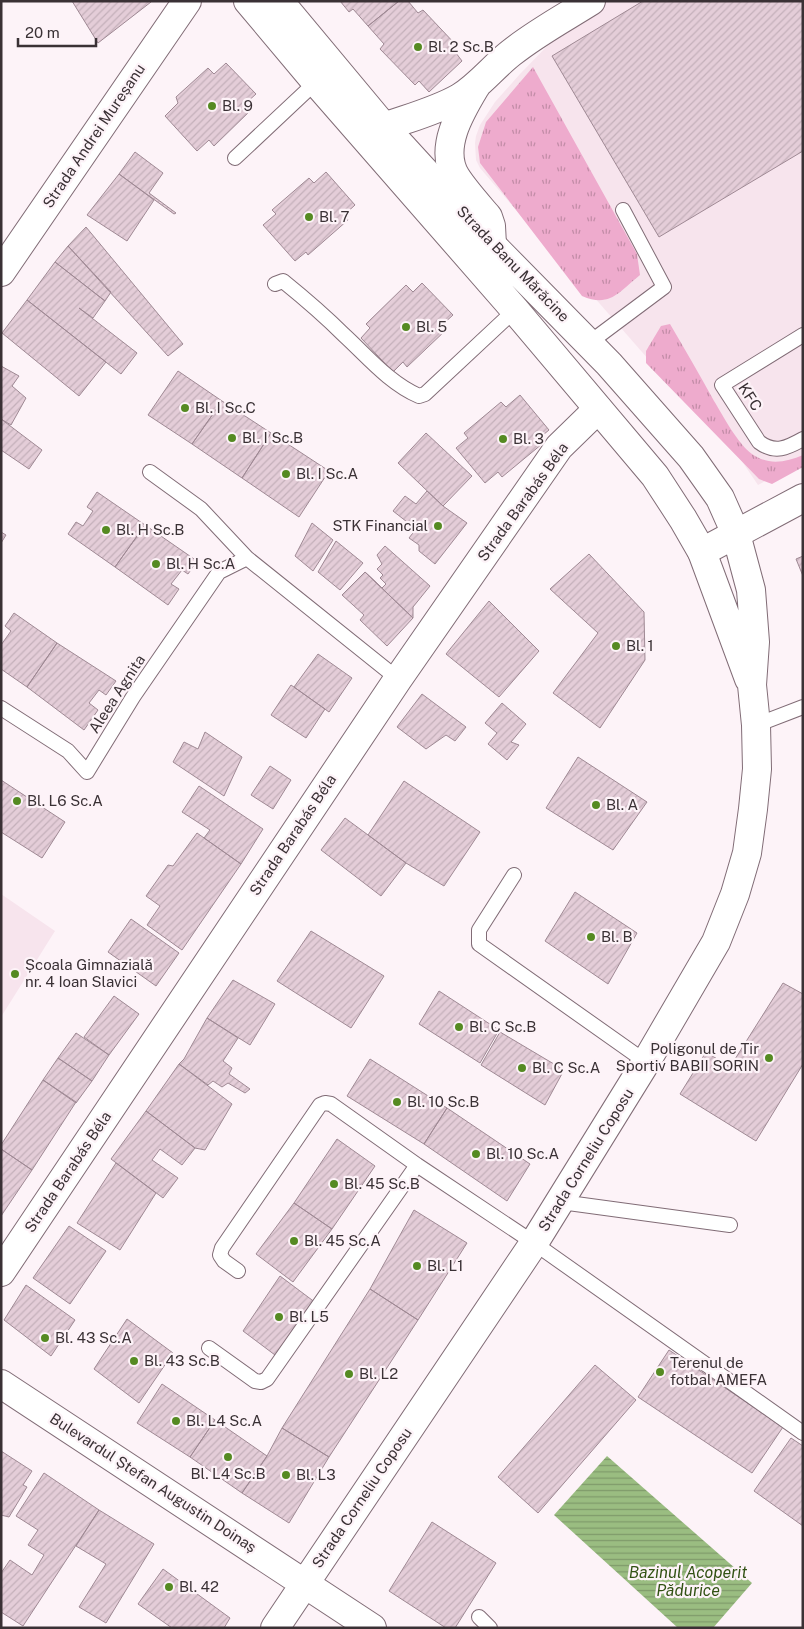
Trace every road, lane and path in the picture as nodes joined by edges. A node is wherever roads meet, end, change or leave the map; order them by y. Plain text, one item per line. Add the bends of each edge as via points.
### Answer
1 (187, 1) edge
2 (248, 1) edge
3 (279, 1) edge
4 (591, 1) edge
5 (558, 10) edge
6 (316, 82) junction
7 (477, 85) junction
8 (384, 126) junction
9 (235, 158) dead end
10 (623, 210) dead end
11 (492, 246) junction
12 (1, 272) edge
13 (275, 284) dead end
14 (516, 310) junction
15 (803, 335) edge
16 (589, 342) junction
17 (598, 409) junction
18 (803, 439) edge
19 (150, 472) dead end
20 (803, 498) edge
21 (736, 534) junction
22 (702, 552) junction
23 (247, 558) junction
24 (398, 679) junction
25 (752, 684) junction
26 (803, 707) edge
27 (1, 708) edge
28 (756, 725) junction
29 (514, 875) dead end
30 (646, 1062) junction
31 (417, 1164) junction
32 (561, 1202) junction
33 (730, 1225) dead end
34 (534, 1243) junction
35 (238, 1271) dead end
36 (1, 1272) edge
37 (209, 1348) dead end
38 (1, 1384) edge
39 (803, 1433) edge
40 (305, 1583) junction
41 (479, 1617) dead end
42 (275, 1628) edge
43 (372, 1628) edge
44 (490, 1628) edge

1 - 12 main road, Strada Andrei Mureșanu
2 - 6 main road, Strada Banu Mărăcine
3 - 8 main road, Strada Banu Mărăcine
4 - 5 main road
5 - 7 main road
6 - 9 lane
6 - 14 main road, Strada Banu Mărăcine
7 - 8 main road via 439,107
7 - 11 main road via 456,124 450,159 456,176 488,217
8 - 11 main road, Strada Banu Mărăcine
10 - 16 lane via 664,287
11 - 16 main road, Strada Banu Mărăcine
13 - 14 lane via 283,281 383,372 419,396
14 - 17 main road, Strada Banu Mărăcine
15 - 18 lane, KFC via 722,385 759,442 766,447 784,448
16 - 21 main road, Strada Banu Mărăcine via 692,457 720,498
17 - 22 main road, Strada Banu Mărăcine via 655,476
17 - 24 main road, Strada Barabás Béla via 559,447
19 - 23 lane via 201,509
20 - 21 main road
21 - 22 main road
21 - 25 main road, Strada Corneliu Coposu via 752,598 755,642
22 - 25 main road, Strada Corneliu Coposu
23 - 24 lane
23 - 27 lane, Aleea Agnita via 219,572 143,682 87,772 68,751
24 - 36 main road, Strada Barabás Béla
25 - 28 main road, Strada Corneliu Coposu
26 - 28 lane
28 - 30 main road, Strada Corneliu Coposu via 757,769 753,809 747,853 735,894 716,942
29 - 30 lane via 479,930 479,944
30 - 32 main road, Strada Corneliu Coposu
31 - 34 lane, Strada Corneliu Coposu
31 - 35 lane, Strada Corneliu Coposu via 331,1104 320,1105 222,1248 220,1255 224,1261
31 - 37 lane via 267,1379 255,1380
32 - 33 lane
32 - 34 main road, Strada Corneliu Coposu
34 - 39 lane
34 - 40 main road, Strada Corneliu Coposu
38 - 40 main road, Bulevardul Ștefan Augustin Doinaș
40 - 42 main road, Strada Corneliu Coposu
40 - 43 main road, Bulevardul Ștefan Augustin Doinaș
41 - 44 lane

